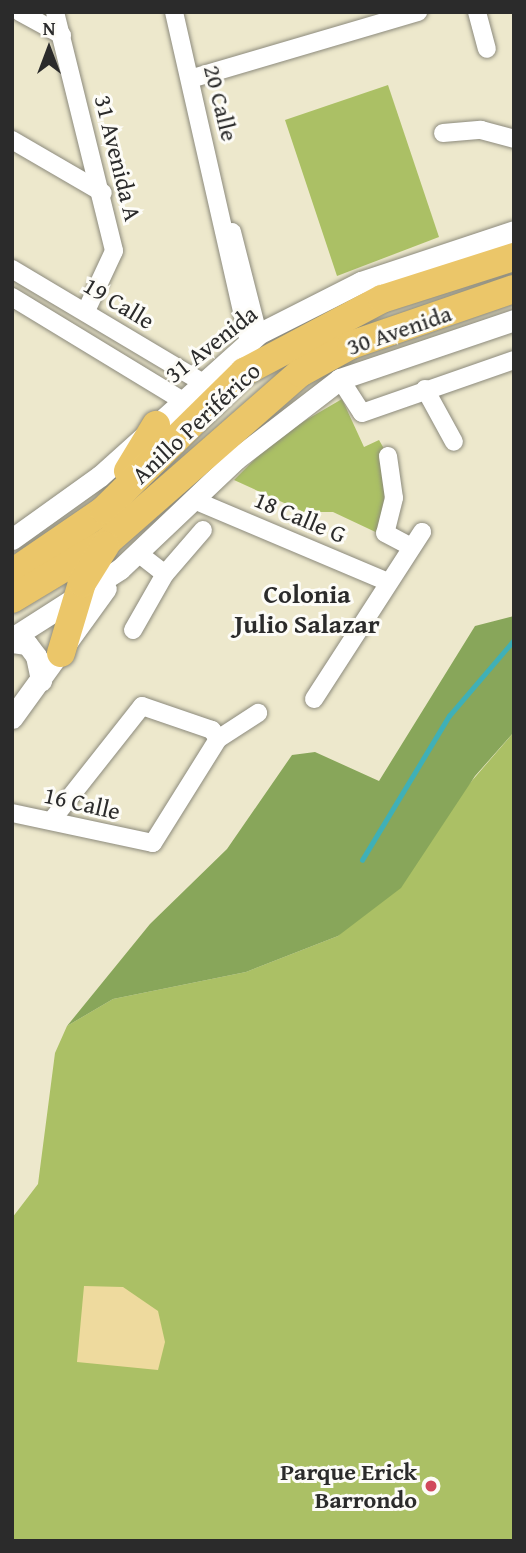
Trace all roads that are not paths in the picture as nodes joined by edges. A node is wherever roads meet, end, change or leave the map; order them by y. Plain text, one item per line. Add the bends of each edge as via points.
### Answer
1 (20, 12) edge
2 (55, 12) edge
3 (174, 12) edge
4 (418, 12) edge
5 (477, 12) edge
6 (62, 35) junction
7 (487, 49) dead end
8 (190, 79) junction
9 (443, 133) dead end
10 (514, 139) edge
11 (12, 140) edge
12 (103, 193) junction
13 (514, 231) edge
14 (514, 257) edge
15 (12, 269) edge
16 (514, 289) edge
17 (12, 297) edge
18 (86, 311) junction
19 (514, 320) edge
20 (253, 338) junction
21 (514, 360) edge
22 (340, 379) junction
23 (200, 381) junction
24 (425, 389) junction
25 (180, 399) junction
26 (156, 425) junction
27 (454, 442) dead end
28 (388, 456) dead end
29 (194, 500) junction
30 (104, 510) junction
31 (203, 530) dead end
32 (422, 531) dead end
33 (12, 539) edge
34 (108, 541) junction
35 (409, 546) junction
36 (138, 553) junction
37 (120, 569) junction
38 (12, 573) edge
39 (164, 574) junction
40 (386, 581) junction
41 (12, 599) edge
42 (77, 601) junction
43 (133, 630) dead end
44 (12, 640) edge
45 (61, 653) junction
46 (41, 680) junction
47 (314, 699) dead end
48 (258, 713) dead end
49 (12, 718) edge
50 (218, 740) junction
51 (12, 813) edge
52 (52, 820) junction

1 - 6 street
2 - 6 street, 31 Avenida A
3 - 8 street, 20 Calle
4 - 8 street
5 - 7 street
6 - 12 street, 31 Avenida A
8 - 20 street, 20 Calle via 221,206 246,276
9 - 10 street via 481,130
11 - 12 street
12 - 18 street, 31 Avenida A via 114,251
13 - 20 street, 31 Avenida via 361,282
14 - 30 highway, Anillo Periférico via 382,299 293,342 244,372
15 - 18 street, 19 Calle
16 - 34 highway, Anillo Periférico via 351,345 300,373
17 - 25 street, 19 Calle
18 - 23 street, 19 Calle
19 - 22 street, 30 Avenida
20 - 23 street, 31 Avenida
21 - 24 street
22 - 24 street via 362,413
22 - 29 street, 30 Avenida
23 - 25 street, 31 Avenida
24 - 27 street
25 - 26 street, 31 Avenida
26 - 30 highway
26 - 33 street, 31 Avenida via 100,476
28 - 35 street via 394,498 386,533
29 - 36 street, 30 Avenida
29 - 40 street, 18 Calle G
30 - 38 highway, Anillo Periférico
31 - 39 street
32 - 35 street
34 - 41 highway, Anillo Periférico
34 - 42 highway
35 - 40 street
36 - 37 street, 30 Avenida
36 - 39 street
37 - 42 street, 30 Avenida
37 - 45 street, 30 Avenida
39 - 43 street
40 - 47 street
42 - 44 street, 30 Avenida
42 - 45 highway
44 - 46 street via 27,644 36,656
45 - 46 street, 30 Avenida
46 - 49 street, 30 Avenida
48 - 50 street
50 - 52 street, 16 Calle via 163,835 141,843
50 - 52 street via 212,730 142,706
51 - 52 street, 16 Calle

